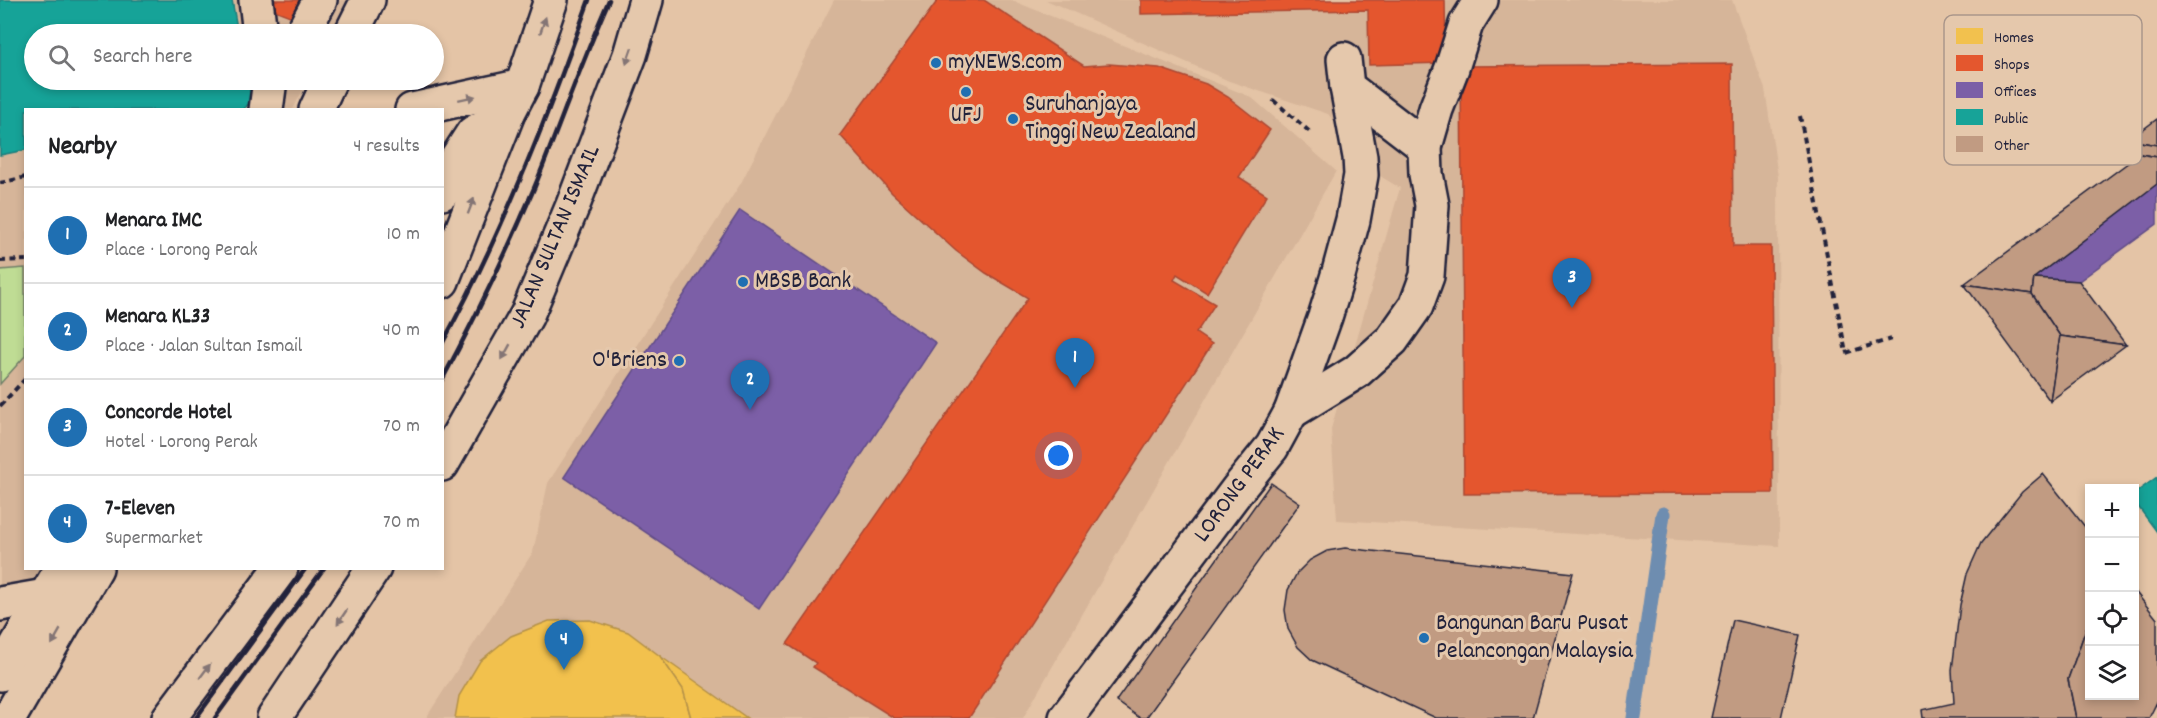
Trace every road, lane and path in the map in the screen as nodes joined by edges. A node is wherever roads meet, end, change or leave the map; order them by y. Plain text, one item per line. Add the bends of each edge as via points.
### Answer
1 (256, 0) edge
2 (320, 0) edge
3 (368, 0) edge
4 (551, 0) edge
5 (646, 0) edge
6 (1481, 0) edge
7 (259, 24) edge
8 (307, 24) edge
9 (356, 24) edge
10 (269, 90) edge
11 (325, 90) edge
12 (515, 99) junction
13 (266, 108) edge
14 (317, 108) edge
15 (431, 108) edge
16 (1800, 116) dead end
17 (1425, 147) junction
18 (24, 177) edge
19 (0, 183) edge
20 (444, 189) edge
21 (24, 260) edge
22 (0, 261) edge
23 (444, 276) edge
24 (1891, 339) dead end
25 (24, 380) edge
26 (0, 406) edge
27 (1291, 412) junction
28 (444, 460) edge
29 (280, 570) edge
30 (373, 570) edge
31 (81, 575) edge
32 (44, 597) junction
33 (0, 604) edge
34 (0, 674) edge
35 (1070, 717) edge
36 (9, 718) edge
37 (170, 718) edge
38 (274, 718) edge

1 - 7 main road
2 - 8 main road
3 - 9 main road
12 -> 4 main road
5 -> 28 main road, JALAN SULTAN ISMAIL via 573,205 527,315
6 - 17 main road via 1466,24
10 - 13 main road
11 - 14 main road
15 -> 12 main road
12 - 20 main road via 473,133 455,161
23 -> 12 main road
16 - 24 path via 1846,354
17 - 27 main road via 1432,205 1427,276 1416,306 1392,340 1356,372
17 - 27 main road, LORONG PERAK via 1346,73 1361,175 1353,220 1325,317
18 - 19 path
21 - 22 path
25 - 26 path
27 - 35 main road, LORONG PERAK via 1272,447
37 -> 29 main road
30 -> 38 main road
31 - 32 main road
31 -> 36 main road
32 - 33 main road
32 - 34 main road

